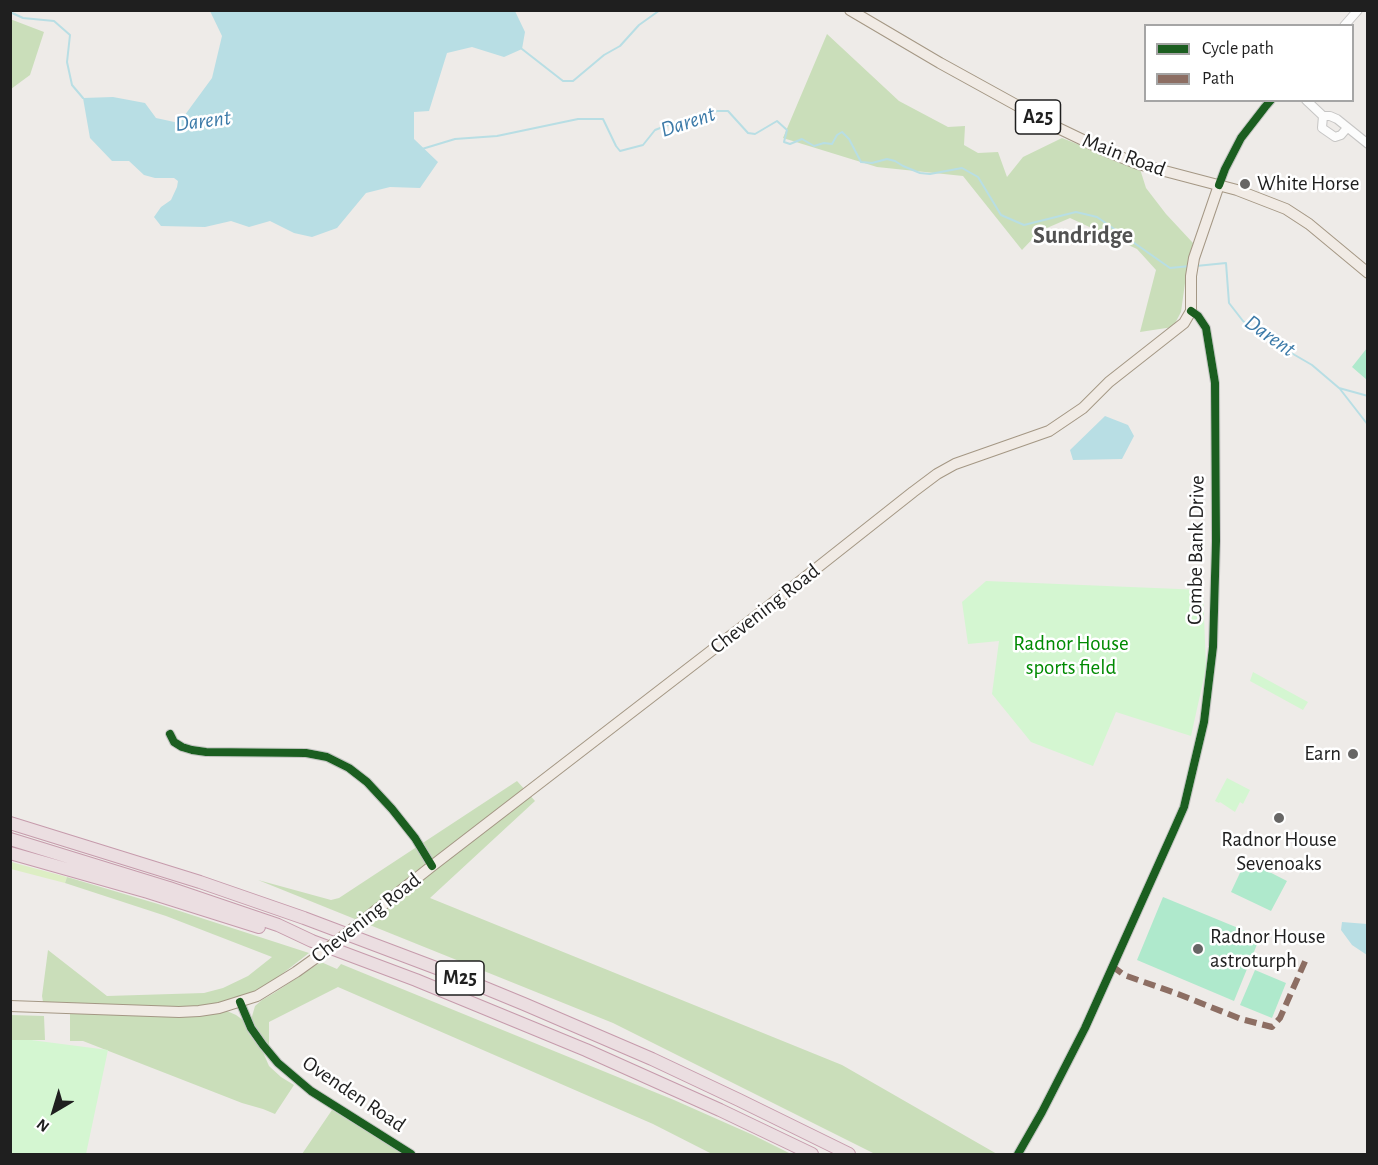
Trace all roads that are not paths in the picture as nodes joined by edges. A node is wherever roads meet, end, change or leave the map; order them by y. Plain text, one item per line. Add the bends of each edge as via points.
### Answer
1 (850, 10) edge
2 (1358, 10) edge
3 (1346, 24) edge
4 (1269, 102) edge
5 (1308, 102) edge
6 (1323, 116) junction
7 (1347, 128) junction
8 (1368, 144) edge
9 (1219, 185) junction
10 (1368, 273) edge
11 (1191, 310) junction
12 (170, 734) dead end
13 (10, 815) edge
14 (10, 823) edge
15 (57, 837) junction
16 (10, 839) edge
17 (10, 853) edge
18 (432, 866) junction
19 (312, 941) junction
20 (240, 1002) junction
21 (10, 1006) edge
22 (411, 1155) edge
23 (812, 1155) edge
24 (849, 1155) edge
25 (1018, 1155) edge

1 - 9 main road, Main Road / A25 via 1058,128 1108,152
2 - 3 street
4 - 9 street via 1241,138
5 - 6 street
6 - 7 street via 1337,119
6 - 7 street via 1322,128 1330,135 1341,135
7 - 8 street
9 - 10 main road, Main Road / A25 via 1286,209
9 - 11 main road via 1194,258
11 - 18 main road, Chevening Road via 1184,323 1109,382 1083,408 1049,431 955,464 921,486
11 - 25 street, Combe Bank Drive via 1206,328 1215,383 1213,647 1204,722 1184,807 1085,1028
12 - 18 street via 174,742 192,750 306,753 327,757 349,768 392,809
13 - 15 highway, M25
14 - 15 highway, M25
15 - 24 highway, M25 via 252,900 439,969 652,1059
16 - 19 highway, M25 via 204,899
17 - 19 highway, M25
18 - 20 main road, Chevening Road, bridge via 317,957 257,996
19 - 23 highway, M25 via 543,1032 695,1098
20 - 21 main road via 179,1012
20 - 22 street, Ovenden Road via 251,1028 278,1063 310,1091

